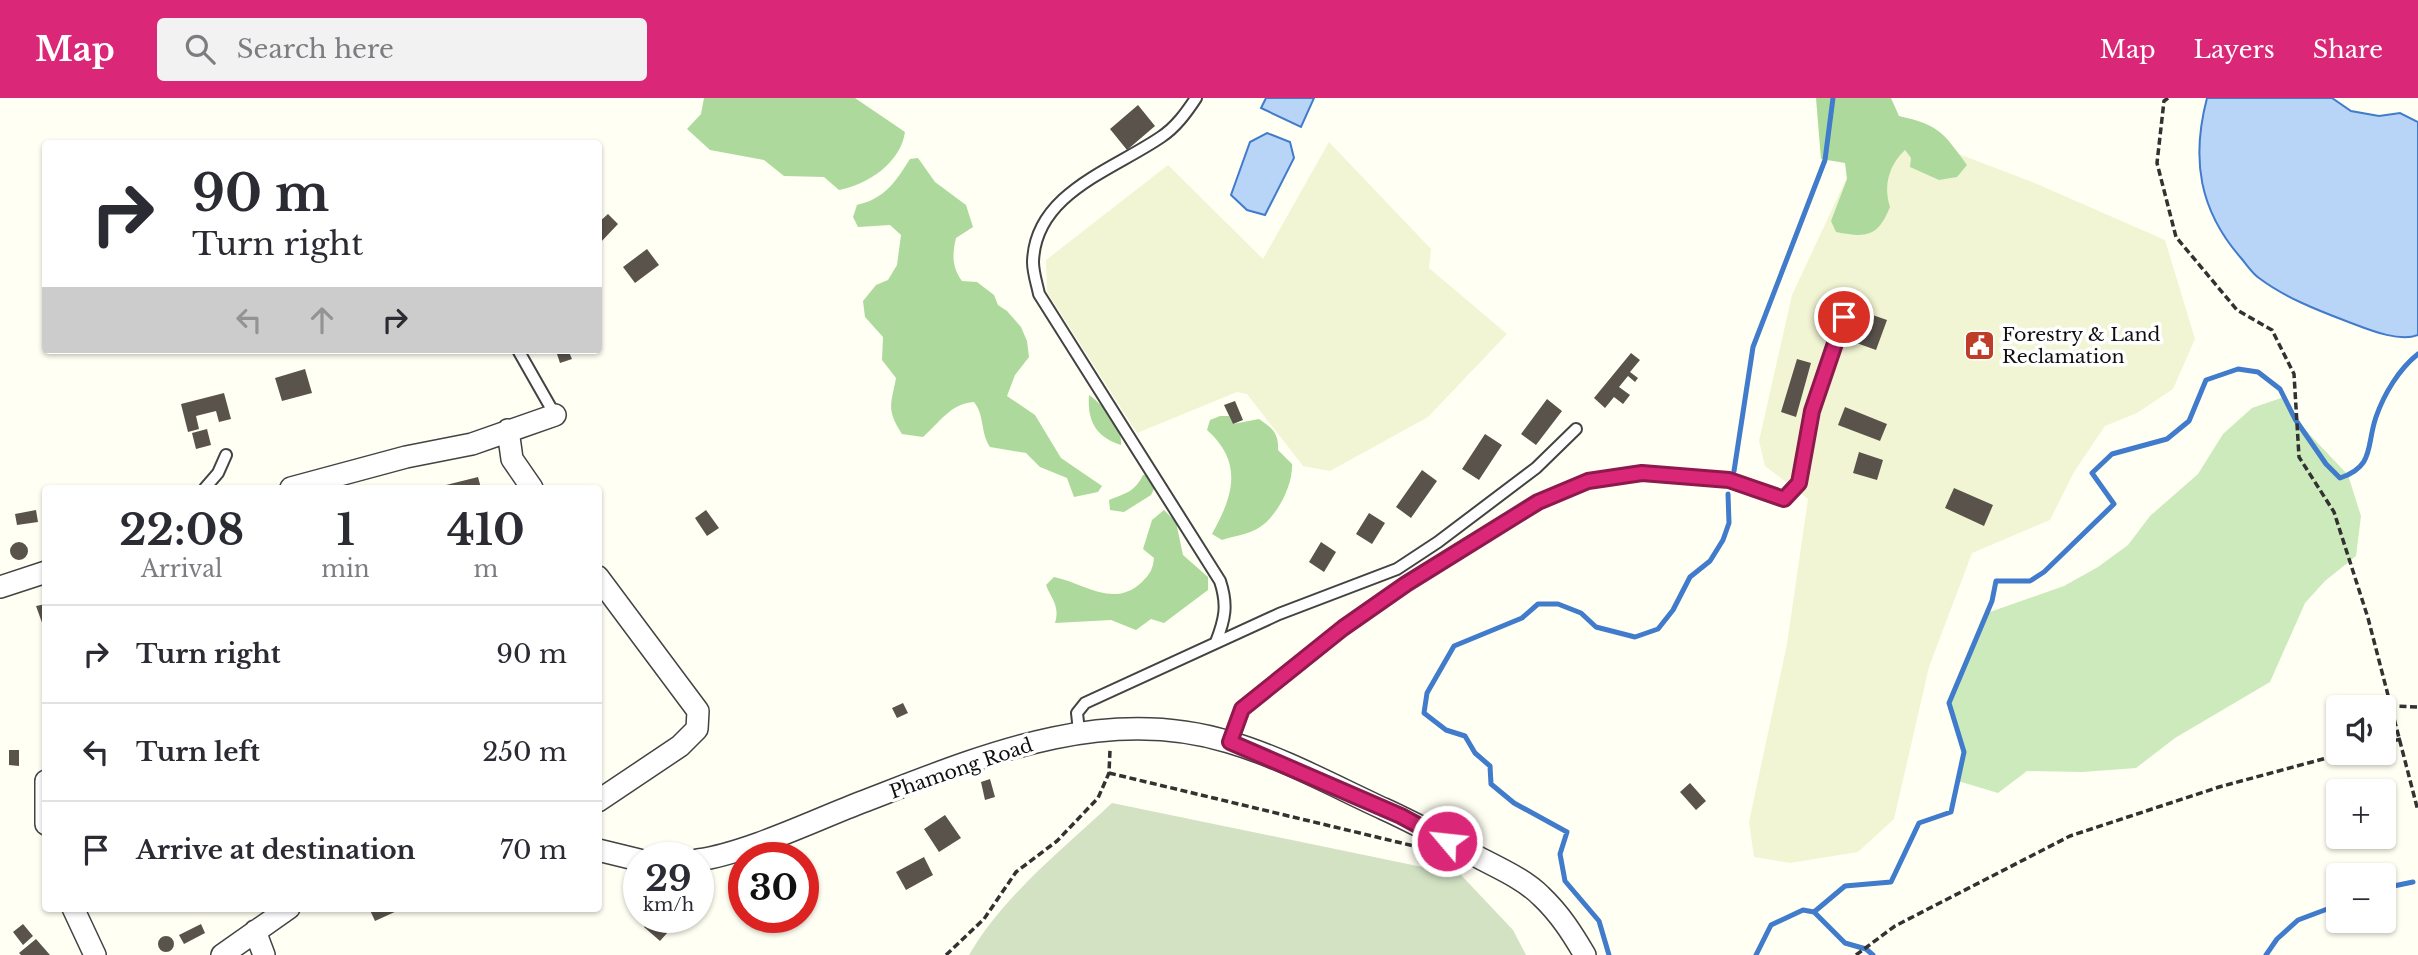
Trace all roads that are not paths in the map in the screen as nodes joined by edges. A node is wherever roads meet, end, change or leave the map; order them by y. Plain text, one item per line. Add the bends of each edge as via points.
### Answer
1 (1196, 98) edge
2 (1844, 317) dead end
3 (520, 354) edge
4 (555, 415) joint
5 (1576, 429) dead end
6 (508, 430) junction
7 (226, 455) dead end
8 (208, 485) edge
9 (303, 485) edge
10 (530, 485) edge
11 (42, 573) edge
12 (602, 582) edge
13 (0, 587) edge
14 (1216, 642) junction
15 (1079, 731) junction
16 (1230, 742) junction
17 (602, 799) edge
18 (602, 851) edge
19 (714, 855) edge
20 (623, 856) edge
21 (75, 912) edge
22 (283, 912) edge
23 (255, 932) junction
24 (95, 955) edge
25 (222, 955) edge
26 (264, 955) edge
27 (1585, 955) edge

1 - 14 lane via 1183,119 1161,137 1050,211 1036,241 1033,264 1039,294 1220,581 1226,600
2 - 16 lane via 1812,411 1799,483 1784,499 1729,480 1642,473 1588,481 1538,502 1343,628 1242,709
3 - 4 lane
4 - 6 street
5 - 14 lane via 1536,468 1397,569
6 - 9 street via 472,444
6 - 10 street via 512,459
7 - 8 lane
11 - 13 street
12 - 17 street via 698,711 697,729 680,746
14 - 15 lane via 1084,703 1077,713
15 - 16 street, Phamong Road via 1186,731
15 - 19 street, Phamong Road via 952,766
16 - 27 street, Phamong Road via 1401,816 1504,871 1548,902 1565,920
18 - 20 street
21 - 24 street
22 - 23 street
23 - 25 street
23 - 26 street

